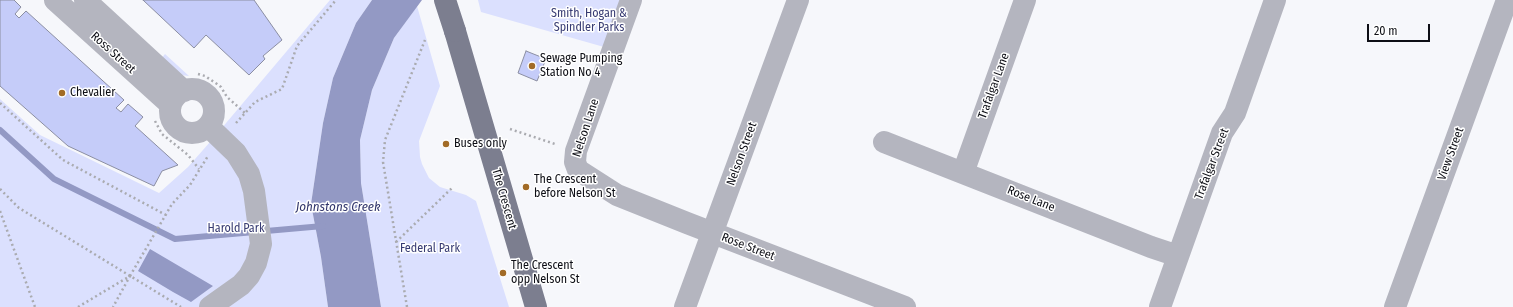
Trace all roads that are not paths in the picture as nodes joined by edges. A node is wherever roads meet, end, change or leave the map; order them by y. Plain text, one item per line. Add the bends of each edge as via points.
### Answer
1 (55, 0) edge
2 (85, 0) edge
3 (445, 0) edge
4 (631, 0) edge
5 (798, 0) edge
6 (1025, 0) edge
7 (1275, 0) edge
8 (1507, 0) edge
9 (178, 98) junction
10 (215, 132) junction
11 (884, 142) dead end
12 (963, 173) junction
13 (594, 181) joint
14 (713, 233) junction
15 (1178, 256) junction
16 (210, 307) edge
17 (536, 307) edge
18 (685, 307) edge
19 (905, 307) edge
20 (1160, 307) edge
21 (1395, 307) edge

1 - 9 street, Ross Street
2 - 9 street, Ross Street
3 - 17 main road, The Crescent, bridge
4 - 13 street, Nelson Lane via 576,154 578,170
5 - 14 street, Nelson Street
6 - 12 street, Trafalgar Lane
7 - 15 street, Trafalgar Street via 1235,113 1222,133
8 - 21 street, View Street
9 - 10 street via 198,90 206,94 211,101
9 - 10 street via 170,114 173,122 183,131
10 - 16 street via 236,153 248,174 254,191 261,244 254,268 245,281
11 - 12 street, Rose Lane
12 - 15 street, Rose Lane
13 - 14 street, Rose Street via 617,195
14 - 18 street, Nelson Street
14 - 19 street, Rose Street
15 - 20 street, Trafalgar Street

